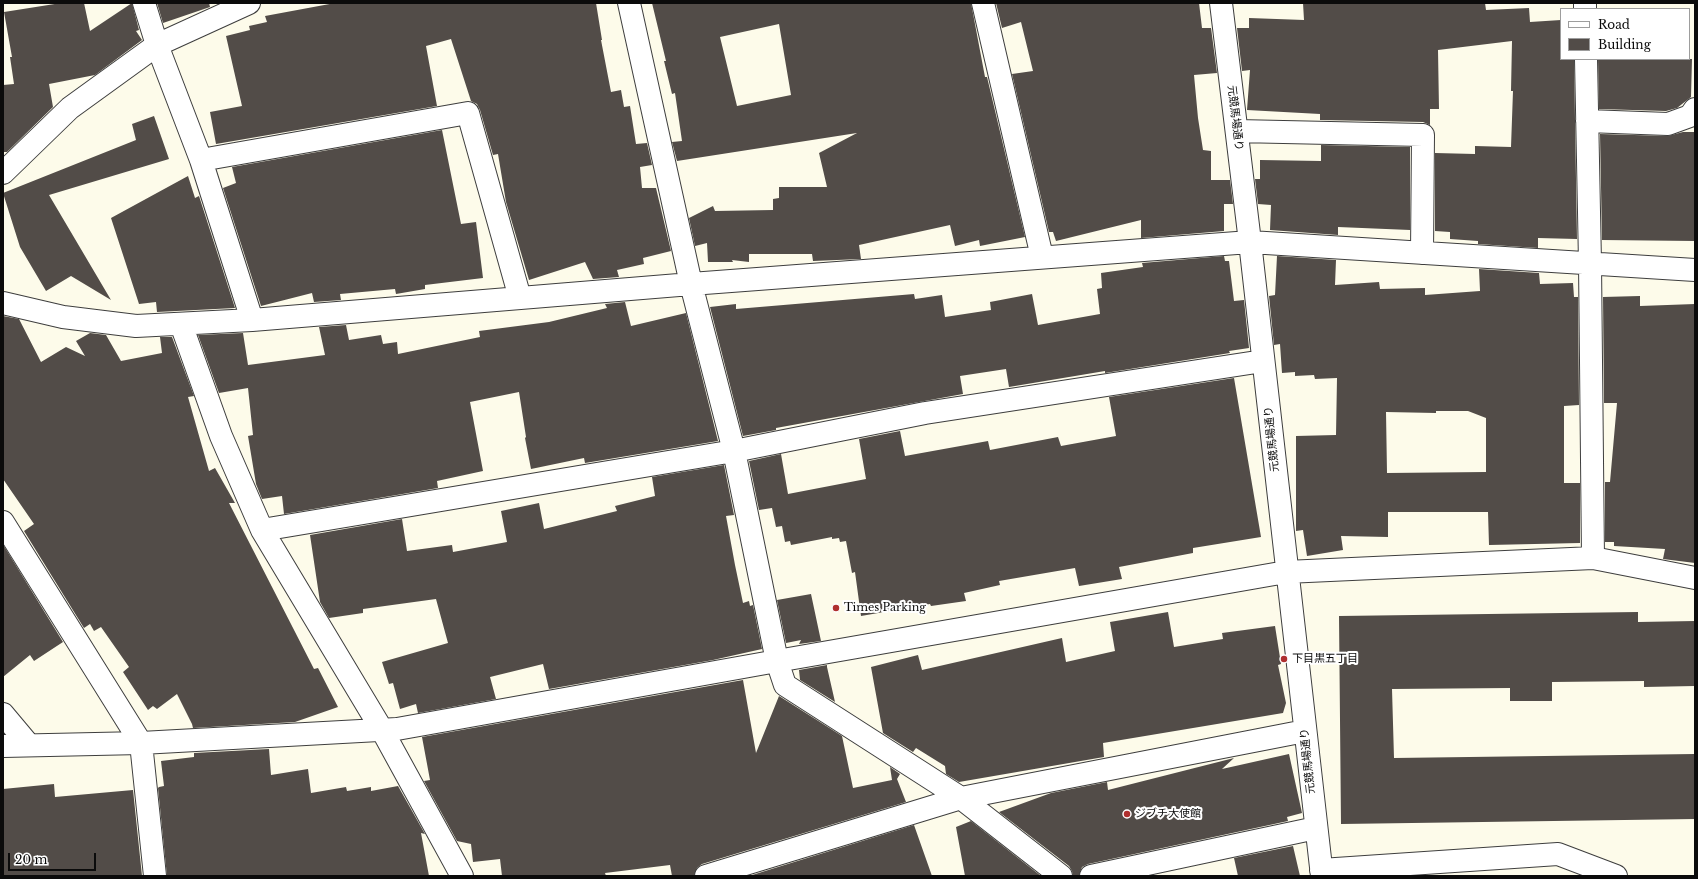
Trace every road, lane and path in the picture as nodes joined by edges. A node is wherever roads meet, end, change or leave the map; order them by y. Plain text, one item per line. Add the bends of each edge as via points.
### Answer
1 (144, 3) edge
2 (249, 3) edge
3 (629, 3) edge
4 (983, 3) edge
5 (1221, 3) edge
6 (157, 45) junction
7 (1586, 60) edge
8 (1695, 109) edge
9 (1587, 121) junction
10 (1237, 131) junction
11 (201, 160) junction
12 (3, 173) edge
13 (1250, 242) junction
14 (1422, 253) junction
15 (1042, 257) junction
16 (1590, 263) junction
17 (1695, 270) edge
18 (691, 284) junction
19 (520, 298) junction
20 (3, 303) edge
21 (252, 320) junction
22 (181, 324) junction
23 (1263, 361) junction
24 (734, 451) junction
25 (3, 522) edge
26 (262, 530) junction
27 (1594, 558) junction
28 (1286, 572) junction
29 (1695, 578) edge
30 (777, 661) junction
31 (3, 714) edge
32 (382, 730) junction
33 (1305, 730) junction
34 (141, 743) junction
35 (29, 745) junction
36 (3, 746) edge
37 (961, 798) junction
38 (1316, 828) junction
39 (1321, 873) edge
40 (155, 876) edge
41 (462, 876) edge
42 (706, 876) edge
43 (1061, 876) edge
44 (1091, 876) edge
45 (1616, 876) edge

1 - 6 street
2 - 6 street
3 - 18 street
4 - 15 street
5 - 10 street, 元競馬場通り
6 - 11 street
6 - 12 street via 70,108
7 - 9 street
8 - 9 street via 1690,116 1668,124
9 - 16 street
10 - 13 street, 元競馬場通り
10 - 14 street via 1423,135
11 - 19 street via 468,113
11 - 21 street
13 - 14 street
13 - 15 street
13 - 23 street, 元競馬場通り
14 - 16 street
15 - 18 street
16 - 17 street
16 - 27 street
18 - 19 street
18 - 24 street
19 - 21 street
20 - 22 street via 63,317 136,326
21 - 22 street
22 - 26 street via 220,436
23 - 24 street via 925,413
23 - 28 street, 元競馬場通り
24 - 26 street
24 - 30 street
25 - 34 street
26 - 32 street
27 - 28 street
27 - 29 street
28 - 30 street
28 - 33 street, 元競馬場通り
30 - 32 street via 397,730
30 - 37 street via 785,685
31 - 35 street
32 - 34 street
32 - 41 street
33 - 37 street
33 - 38 street, 元競馬場通り
34 - 35 street
34 - 40 street
35 - 36 street
37 - 42 street
37 - 43 street
38 - 39 street, 元競馬場通り
38 - 44 street
39 - 45 street via 1558,854

